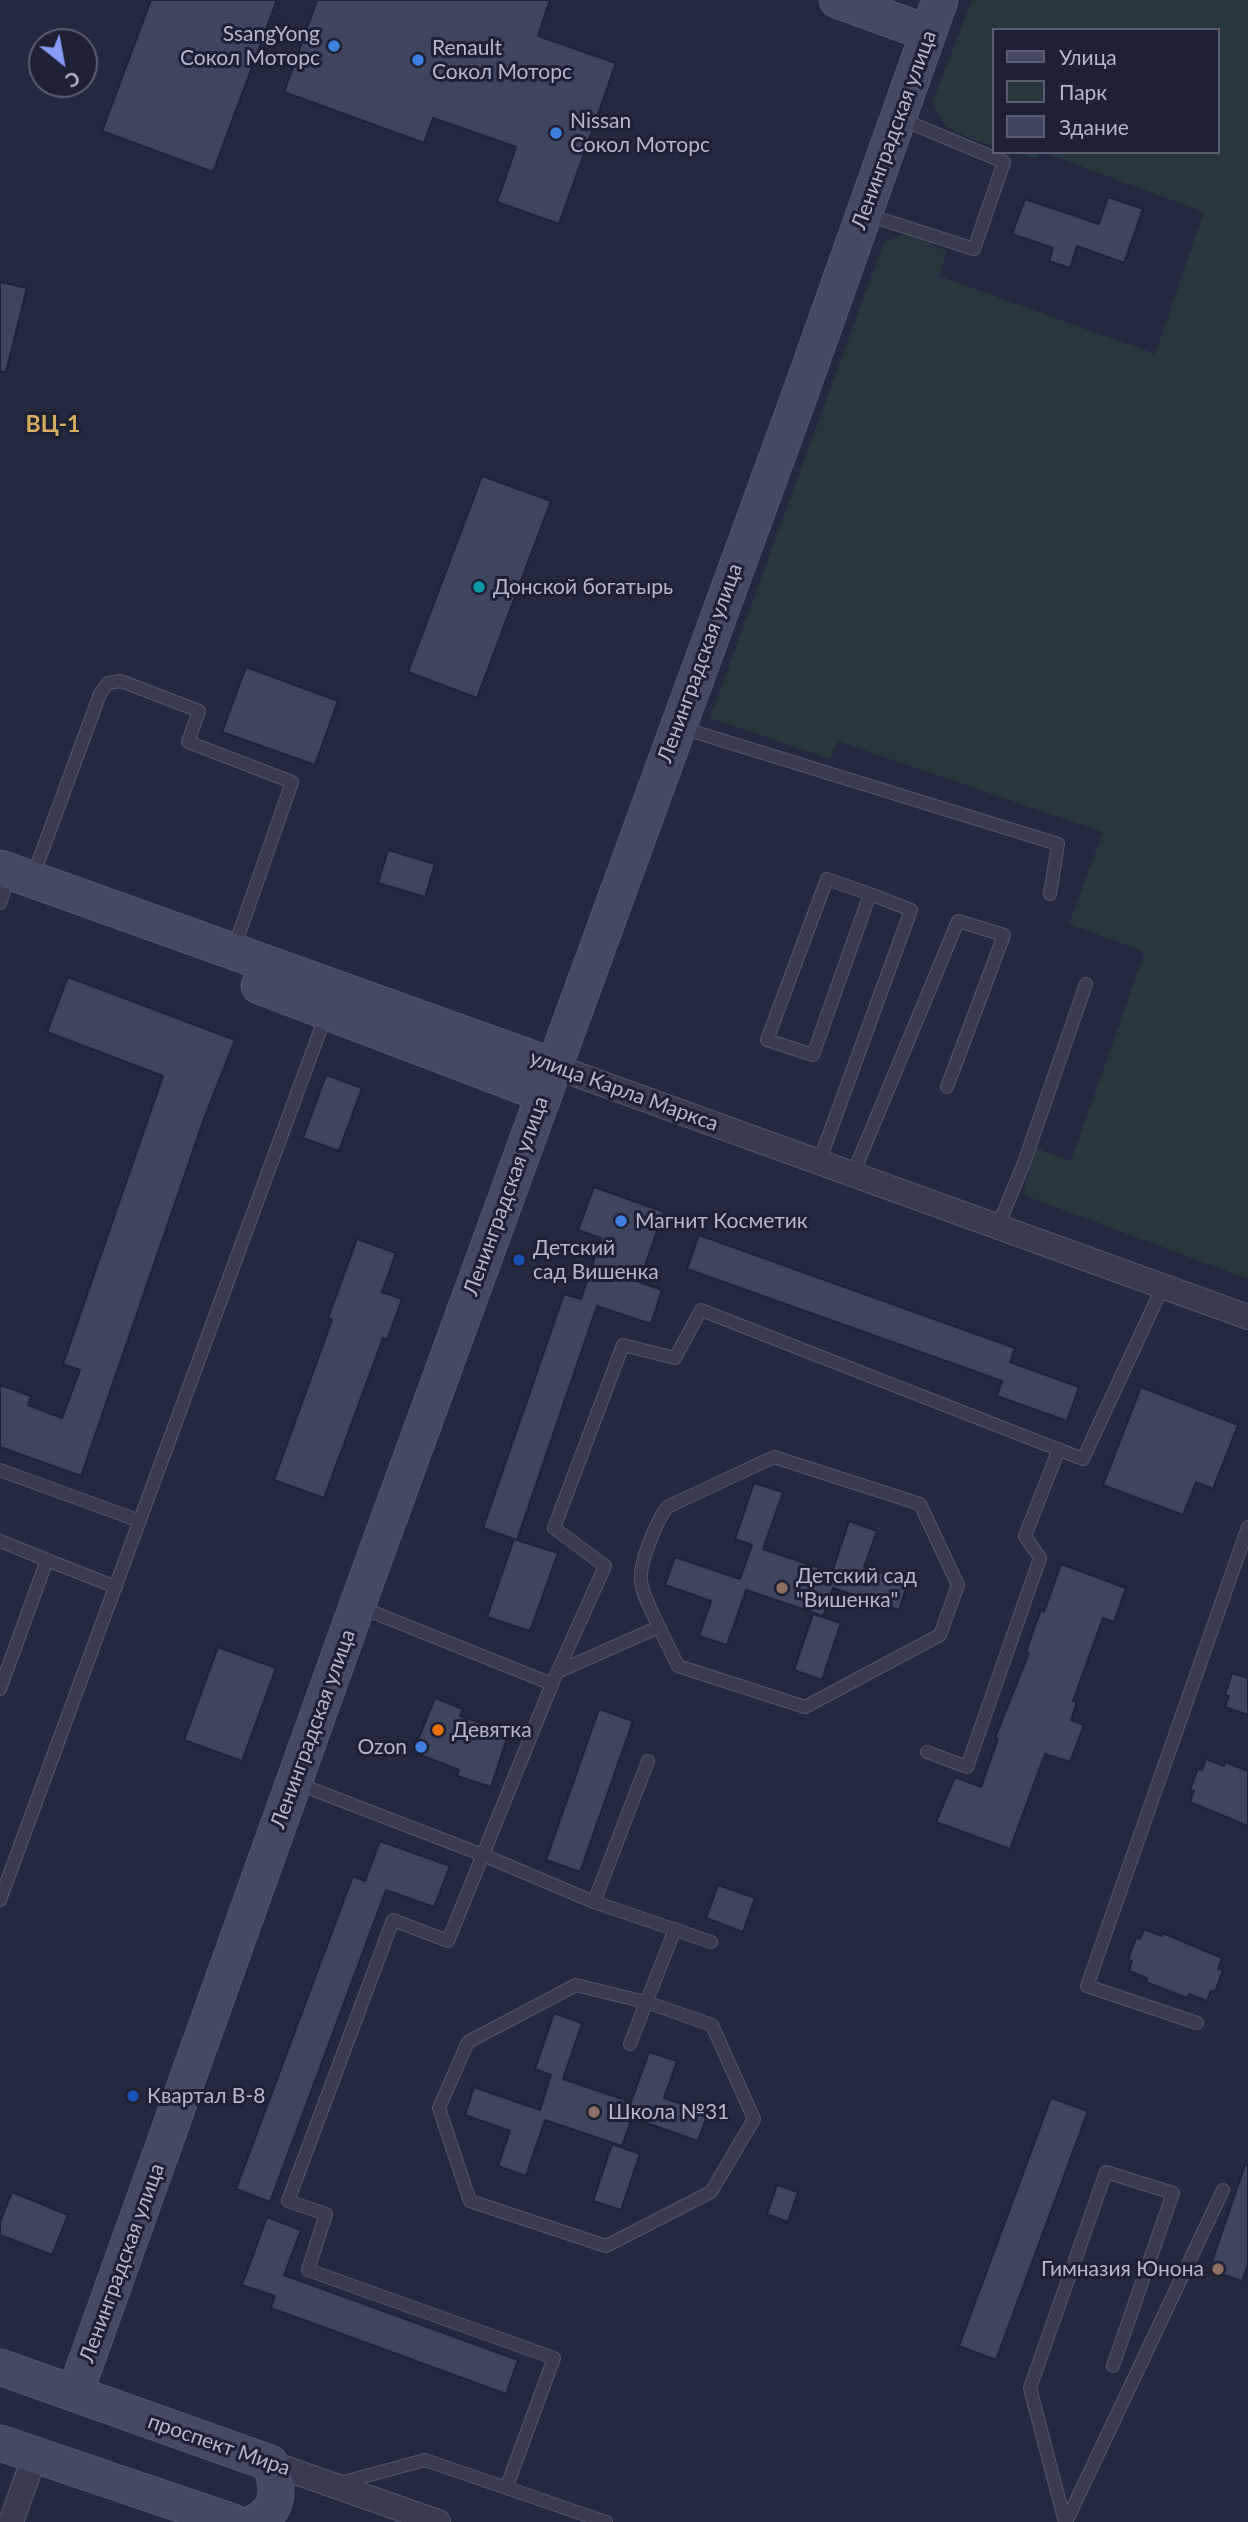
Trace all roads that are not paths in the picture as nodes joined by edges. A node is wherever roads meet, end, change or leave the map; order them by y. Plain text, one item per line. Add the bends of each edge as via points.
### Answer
1 (837, 0) edge
2 (932, 16) edge
3 (898, 118) junction
4 (864, 214) junction
5 (677, 727) junction
6 (7, 886) edge
7 (870, 894) junction
8 (1049, 894) dead end
9 (232, 952) junction
10 (1086, 984) dead end
11 (327, 1012) junction
12 (547, 1079) junction
13 (947, 1087) dead end
14 (820, 1162) junction
15 (853, 1174) junction
16 (999, 1226) junction
17 (1163, 1286) junction
18 (1248, 1317) edge
19 (1059, 1449) junction
20 (0, 1470) edge
21 (140, 1521) junction
22 (1248, 1527) edge
23 (0, 1541) edge
24 (47, 1560) junction
25 (116, 1587) junction
26 (357, 1606) junction
27 (659, 1627) junction
28 (554, 1678) junction
29 (0, 1689) edge
30 (927, 1752) dead end
31 (648, 1761) dead end
32 (293, 1782) junction
33 (483, 1855) junction
34 (0, 1900) edge
35 (594, 1902) junction
36 (675, 1930) junction
37 (711, 1942) dead end
38 (649, 2003) junction
39 (1197, 2023) dead end
40 (631, 2045) dead end
41 (1223, 2190) dead end
42 (1113, 2366) dead end
43 (0, 2367) edge
44 (71, 2393) junction
45 (0, 2443) edge
46 (35, 2455) junction
47 (270, 2463) junction
48 (335, 2485) junction
49 (507, 2486) junction
50 (11, 2522) edge
51 (233, 2522) edge
52 (255, 2522) edge
53 (438, 2522) edge
54 (606, 2522) edge
55 (1065, 2522) edge

1 - 2 street
2 - 3 street, Ленинградская улица
2 - 12 street
3 - 4 street, Ленинградская улица
3 - 4 lane via 1004,162 974,249
4 - 5 street, Ленинградская улица
5 - 8 lane via 1058,844
5 - 12 street, Ленинградская улица
6 - 9 street, улица Карла Маркса
6 - 9 lane via 100,694 108,683 121,681 199,711 188,742 292,782
6 - 11 street, улица Карла Маркса
7 - 7 lane via 813,1055 767,1040 827,879
7 - 14 lane via 911,910
9 - 12 street, улица Карла Маркса
10 - 16 lane
11 - 12 street, улица Карла Маркса
11 - 21 lane
12 - 14 street, улица Карла Маркса
12 - 26 street, Ленинградская улица
12 - 32 street
13 - 15 lane via 1004,935 958,921
14 - 15 street, улица Карла Маркса
15 - 16 street, улица Карла Маркса
16 - 17 street, улица Карла Маркса
17 - 18 street, улица Карла Маркса
17 - 19 lane via 1083,1459
19 - 28 lane via 701,1310 675,1358 623,1345 554,1528 605,1566
19 - 30 lane via 1026,1536 1040,1558 967,1767
20 - 21 lane
21 - 25 lane
22 - 39 lane via 1087,1986
23 - 24 lane
24 - 25 lane
24 - 29 lane
25 - 34 lane
26 - 28 lane
26 - 32 street, Ленинградская улица
27 - 27 lane via 640,1582 667,1507 774,1457 920,1504 958,1585 940,1635 805,1707 678,1666
27 - 28 lane
28 - 33 lane
31 - 35 lane
32 - 33 lane
32 - 44 street, Ленинградская улица
33 - 35 lane
33 - 49 lane via 448,1941 393,1920 288,2201 326,2214 308,2270 554,2358
35 - 36 lane
36 - 37 lane
36 - 38 lane
38 - 38 lane via 576,1985 468,2042 439,2108 470,2201 606,2246 711,2192 754,2119 712,2025
38 - 40 lane
41 - 55 lane
42 - 55 lane via 1173,2193 1106,2172 1030,2388
43 - 44 street, проспект Мира
44 - 47 street, проспект Мира
45 - 46 street
46 - 50 street
46 - 51 street
47 - 48 street, проспект Мира
47 - 52 street via 277,2499
48 - 49 lane via 425,2460
48 - 53 street, проспект Мира
49 - 54 lane

